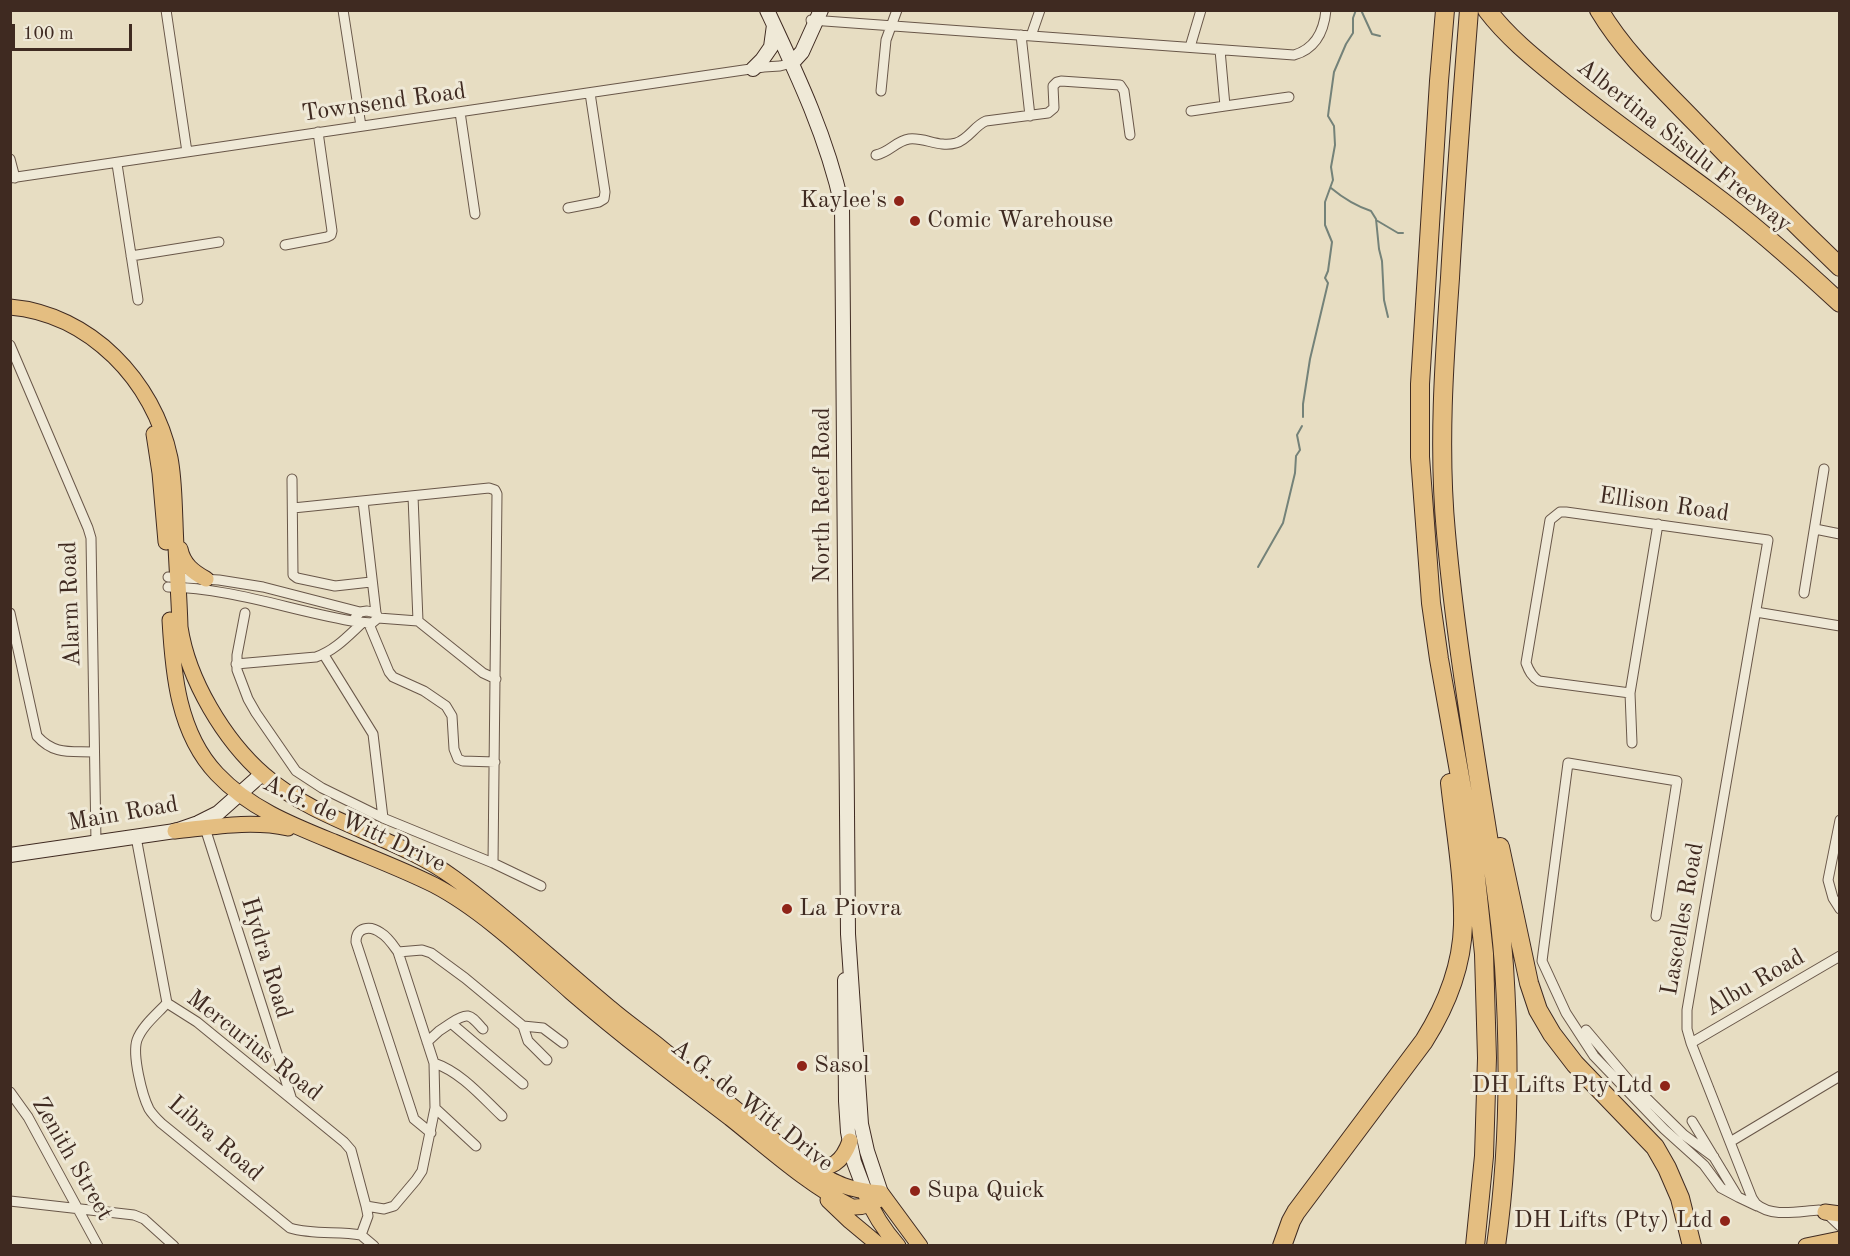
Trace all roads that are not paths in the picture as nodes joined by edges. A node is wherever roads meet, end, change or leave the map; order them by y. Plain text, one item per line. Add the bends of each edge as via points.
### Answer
1 (166, 10) edge
2 (343, 10) edge
3 (767, 10) edge
4 (897, 10) edge
5 (1040, 10) edge
6 (1201, 10) edge
7 (1326, 10) edge
8 (1445, 10) edge
9 (1469, 10) edge
10 (1487, 10) edge
11 (1599, 10) edge
12 (816, 16) edge
13 (774, 25) junction
14 (891, 27) junction
15 (811, 35) junction
16 (1021, 35) junction
17 (1031, 36) junction
18 (1190, 47) junction
19 (1220, 50) junction
20 (790, 58) junction
21 (759, 68) junction
22 (881, 91) dead end
23 (805, 92) junction
24 (590, 93) junction
25 (1289, 97) dead end
26 (1225, 106) junction
27 (1191, 111) dead end
28 (460, 112) junction
29 (1030, 116) junction
30 (361, 126) junction
31 (318, 132) junction
32 (1130, 135) dead end
33 (187, 152) junction
34 (876, 155) dead end
35 (10, 159) edge
36 (117, 164) junction
37 (13, 178) edge
38 (568, 208) dead end
39 (475, 214) dead end
40 (219, 242) dead end
41 (285, 245) dead end
42 (131, 256) junction
43 (1839, 267) edge
44 (138, 300) dead end
45 (1839, 303) edge
46 (10, 307) edge
47 (10, 318) edge
48 (10, 345) edge
49 (1824, 469) dead end
50 (292, 479) dead end
51 (413, 496) junction
52 (363, 501) junction
53 (292, 507) junction
54 (175, 522) junction
55 (1658, 524) junction
56 (1815, 529) junction
57 (1839, 534) edge
58 (1768, 540) joint
59 (206, 579) junction
60 (173, 582) junction
61 (371, 582) junction
62 (1804, 593) dead end
63 (321, 601) junction
64 (1756, 612) junction
65 (10, 613) edge
66 (245, 613) dead end
67 (317, 614) junction
68 (377, 615) junction
69 (362, 621) junction
70 (418, 621) junction
71 (1839, 626) edge
72 (324, 655) junction
73 (1439, 659) junction
74 (236, 664) junction
75 (496, 679) junction
76 (1465, 690) junction
77 (1630, 693) junction
78 (1632, 743) dead end
79 (93, 752) junction
80 (495, 762) junction
81 (262, 774) junction
82 (238, 794) junction
83 (383, 818) junction
84 (1839, 820) edge
85 (205, 828) junction
86 (175, 831) junction
87 (306, 831) junction
88 (136, 837) junction
89 (96, 842) junction
90 (10, 855) edge
91 (493, 862) junction
92 (541, 886) dead end
93 (1839, 909) edge
94 (1656, 916) dead end
95 (503, 925) junction
96 (849, 936) junction
97 (398, 952) junction
98 (1839, 956) edge
99 (167, 1003) junction
100 (451, 1023) junction
101 (523, 1026) junction
102 (483, 1029) dead end
103 (1586, 1030) dead end
104 (427, 1042) junction
105 (563, 1043) dead end
106 (1691, 1043) junction
107 (547, 1060) dead end
108 (279, 1064) junction
109 (434, 1064) junction
110 (260, 1074) junction
111 (1839, 1076) edge
112 (523, 1084) dead end
113 (10, 1092) edge
114 (291, 1099) junction
115 (435, 1108) junction
116 (727, 1109) junction
117 (502, 1116) dead end
118 (1692, 1121) dead end
119 (431, 1133) junction
120 (850, 1141) junction
121 (1730, 1142) junction
122 (476, 1146) dead end
123 (1714, 1158) junction
124 (807, 1167) junction
125 (811, 1182) junction
126 (875, 1196) junction
127 (1738, 1197) junction
128 (10, 1201) edge
129 (366, 1206) junction
130 (1759, 1207) junction
131 (78, 1208) junction
132 (1832, 1213) edge
133 (1291, 1221) junction
134 (1839, 1226) edge
135 (361, 1234) junction
136 (1839, 1239) edge
137 (98, 1245) edge
138 (174, 1245) edge
139 (374, 1245) edge
140 (880, 1245) edge
141 (898, 1245) edge
142 (920, 1245) edge
143 (1282, 1245) edge
144 (1287, 1245) edge
145 (1475, 1245) edge
146 (1496, 1245) edge
147 (1692, 1245) edge
148 (1806, 1245) edge

1 - 33 street
2 - 30 street
3 - 13 main road, North Reef Road
4 - 14 street
5 - 17 street
6 - 18 street
7 - 19 street via 1321,33 1303,52 1294,55
8 - 73 highway via 1420,384 1425,533
9 - 76 highway via 1442,386 1445,529
10 - 45 highway, Albertina Sisulu Freeway via 1534,58 1609,119 1709,191
11 - 43 highway, Albertina Sisulu Freeway via 1634,58 1670,97
12 - 14 street
12 - 15 main road
12 - 20 main road
13 - 20 main road, North Reef Road
13 - 21 main road via 771,47
14 - 16 street
14 - 22 street
15 - 20 main road via 802,52
15 - 23 main road
16 - 17 street
16 - 29 street
17 - 18 street
18 - 19 street
19 - 26 street
20 - 21 street, Townsend Road
20 - 23 main road, North Reef Road
21 - 24 street, Townsend Road
23 - 96 main road, North Reef Road via 829,154 842,206
24 - 28 street, Townsend Road
24 - 38 street via 604,199
25 - 26 street
26 - 27 street
28 - 30 street, Townsend Road
28 - 39 street
29 - 32 street via 1051,111 1053,86 1057,82 1116,84 1123,87
29 - 34 street via 986,121 966,138 946,145 911,139
30 - 31 street, Townsend Road
31 - 33 street, Townsend Road
31 - 41 street via 331,235
33 - 36 street, Townsend Road
35 - 37 street
36 - 37 street, Townsend Road
36 - 42 street
40 - 42 street
42 - 44 street
46 - 54 main road, A.G. de Witt Drive via 38,312 72,325 105,347 132,376 158,421 170,457
47 - 60 main road, A.G. de Witt Drive via 46,323 88,342 118,367 140,398 157,445
48 - 79 street, Alarm Road via 91,538
49 - 56 street
50 - 53 street
51 - 52 street
51 - 70 street
51 - 75 street via 489,488 497,494
52 - 53 street
52 - 61 street
53 - 61 street via 293,575 327,585
54 - 59 main road via 185,562
54 - 60 main road, A.G. de Witt Drive
55 - 58 street, Ellison Road
55 - 77 street
55 - 77 street, Ellison Road via 1566,512 1555,515 1549,523 1528,670 1539,681
56 - 57 street
56 - 62 street
58 - 64 street, Lascelles Road
59 - 60 street
59 - 63 street
60 - 67 street
60 - 81 main road, A.G. de Witt Drive via 182,637 196,680 218,720
60 - 82 main road, A.G. de Witt Drive via 174,670 185,719 215,772
61 - 68 street
63 - 67 street
63 - 69 street
64 - 71 street
64 - 106 street, Lascelles Road via 1687,1010
65 - 79 street via 38,736 56,750
66 - 74 street
67 - 69 street
68 - 69 street via 375,622
68 - 69 street via 367,611
68 - 70 street
69 - 72 street
69 - 80 street via 393,677 433,696 449,710 458,759
70 - 75 street
72 - 74 street
72 - 83 street via 373,734
73 - 133 highway via 1461,888 1463,926 1458,963 1435,1024 1424,1041
73 - 145 highway via 1473,850 1484,954 1486,1102
74 - 83 street via 256,713 296,771
75 - 80 street
76 - 146 highway via 1504,965 1507,1085
76 - 147 highway via 1538,1010 1575,1064 1655,1148 1680,1198
77 - 78 street
79 - 89 street, Alarm Road
80 - 91 street
81 - 82 main road, Main Road
81 - 95 main road, A.G. de Witt Drive via 306,805 453,877
82 - 86 main road, Main Road via 210,818
82 - 87 main road, A.G. de Witt Drive
83 - 91 street
84 - 93 street via 1828,880
85 - 86 main road
85 - 87 main road via 256,824
85 - 108 street, Hydra Road
86 - 88 main road, Main Road
87 - 95 main road, A.G. de Witt Drive via 435,886
88 - 89 main road, Main Road
88 - 99 street, Mercurius Road
89 - 90 main road, Main Road
91 - 92 street
94 - 127 street via 1677,781 1568,763 1542,961 1566,1013 1594,1056 1704,1165 1721,1188
95 - 116 main road, A.G. de Witt Drive via 612,1010
96 - 120 main road, North Reef Road via 844,1007
96 - 126 main road, North Reef Road via 861,1124
97 - 101 street via 431,953
97 - 104 street
97 - 119 street via 375,929 359,930 356,935 414,1119
98 - 106 street, Albu Road
99 - 110 street, Mercurius Road via 197,1022
99 - 135 street, Libra Road via 142,1031 135,1050 150,1110 291,1228
100 - 102 street via 466,1015
100 - 104 street
100 - 112 street
101 - 105 street via 543,1028
101 - 107 street via 528,1041
103 - 123 street via 1630,1082 1684,1135
104 - 109 street
106 - 121 street, Lascelles Road
108 - 110 street
108 - 114 street, Hydra Road
109 - 115 street
109 - 117 street via 456,1074
110 - 114 street, Mercurius Road
111 - 121 street
113 - 131 street, Zenith Street
114 - 129 street, Mercurius Road via 351,1150
115 - 119 street
115 - 122 street
116 - 124 main road, A.G. de Witt Drive
116 - 125 main road, A.G. de Witt Drive
118 - 123 street
119 - 129 street via 422,1171 400,1201 389,1209
120 - 124 main road via 845,1155 835,1164
120 - 126 main road, North Reef Road via 854,1162
121 - 130 street, Lascelles Road
123 - 127 street
124 - 126 main road, A.G. de Witt Drive via 839,1185
125 - 126 main road, A.G. de Witt Drive via 852,1206 859,1207
125 - 140 main road
126 - 141 main road via 888,1235
126 - 142 main road
127 - 130 street
128 - 131 street
129 - 135 street, Mercurius Road via 368,1216
130 - 132 street via 1775,1212
131 - 137 street, Zenith Street
131 - 138 street via 144,1219
132 - 134 street
133 - 143 highway
133 - 144 highway
135 - 139 street
136 - 148 main road

